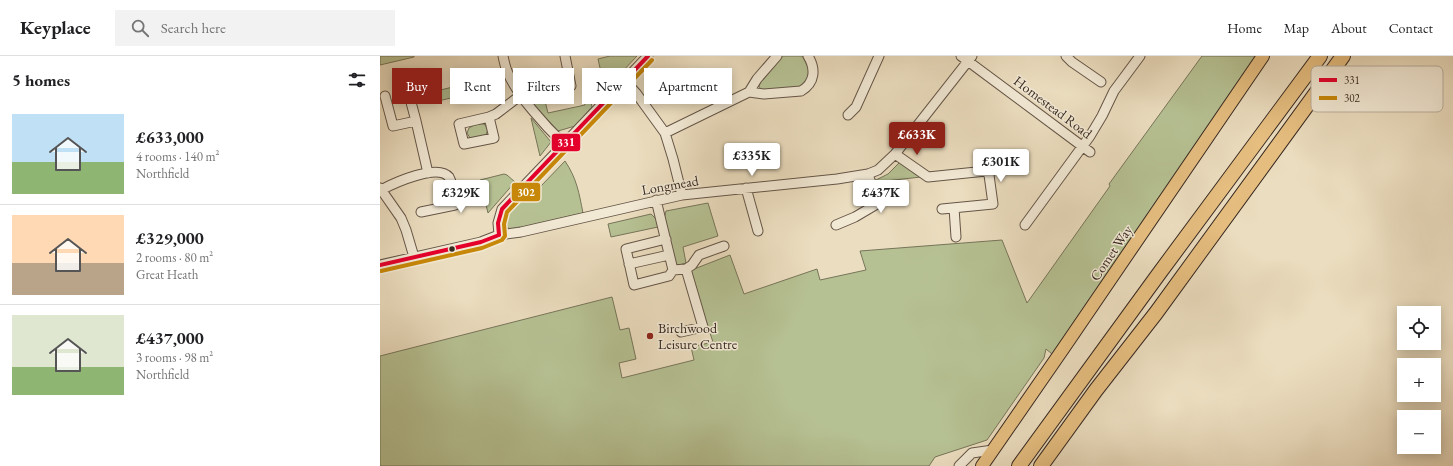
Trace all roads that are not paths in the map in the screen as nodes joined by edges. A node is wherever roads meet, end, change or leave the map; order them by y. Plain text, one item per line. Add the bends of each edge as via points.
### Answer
1 (503, 56) edge
2 (565, 56) edge
3 (648, 56) edge
4 (777, 56) edge
5 (808, 56) edge
6 (879, 56) edge
7 (1066, 56) edge
8 (1140, 56) edge
9 (1263, 56) edge
10 (1320, 56) edge
11 (1343, 56) edge
12 (967, 58) edge
13 (1313, 66) edge
14 (1336, 66) edge
15 (567, 68) edge
16 (1311, 68) edge
17 (636, 69) edge
18 (513, 82) edge
19 (1101, 82) dead end
20 (749, 92) junction
21 (636, 93) edge
22 (385, 96) dead end
23 (1311, 100) edge
24 (513, 101) edge
25 (411, 104) edge
26 (529, 104) edge
27 (603, 104) edge
28 (848, 115) dead end
29 (489, 117) dead end
30 (416, 121) junction
31 (665, 133) junction
32 (564, 144) junction
33 (1083, 146) junction
34 (1090, 152) dead end
35 (895, 154) junction
36 (428, 173) junction
37 (868, 174) junction
38 (746, 188) junction
39 (381, 189) edge
40 (682, 195) junction
41 (656, 200) junction
42 (954, 208) junction
43 (942, 209) dead end
44 (421, 212) dead end
45 (836, 225) dead end
46 (1025, 225) dead end
47 (758, 231) dead end
48 (499, 235) junction
49 (956, 237) dead end
50 (666, 239) junction
51 (724, 246) dead end
52 (669, 255) junction
53 (414, 257) junction
54 (629, 264) junction
55 (380, 265) edge
56 (686, 269) junction
57 (673, 270) junction
58 (681, 332) dead end
59 (993, 450) junction
60 (959, 466) edge
61 (982, 466) edge
62 (1019, 466) edge
63 (1041, 466) edge

1 - 18 street via 506,70
2 - 15 street
3 - 17 street
4 - 20 street
5 - 20 street via 814,74 806,88 794,92
6 - 28 street via 856,108
7 - 19 street
8 - 33 street via 1114,91
9 - 59 main road, Comet Way
10 - 13 highway
11 - 14 highway
12 - 33 street, Homestead Road
12 - 35 street, Longmead
16 - 62 highway
20 - 31 street
21 - 31 street
22 - 30 street via 393,126
23 - 63 highway
24 - 29 street
25 - 30 street
26 - 32 street
27 - 32 street
30 - 36 street
31 - 40 street
32 - 48 street via 502,209 498,223
33 - 34 street, Homestead Road
33 - 46 street
35 - 37 street, Longmead via 878,170
35 - 42 street via 928,176 986,171 989,175 993,204
36 - 39 street via 395,182
36 - 44 street via 440,172 448,176 455,205
37 - 38 street, Longmead
37 - 45 street via 878,200 877,204
38 - 40 street, Longmead
38 - 47 street
39 - 53 street via 401,218
40 - 41 street, Longmead
41 - 48 street, Longmead
41 - 50 street
42 - 43 street
42 - 49 street
48 - 53 street, Longmead via 481,242
50 - 52 street
50 - 54 street via 626,249
51 - 56 street via 699,255 692,266
52 - 54 street
52 - 57 street
53 - 55 street, Longmead
54 - 57 street via 634,285 669,276
56 - 57 street
56 - 58 street via 703,327
59 - 60 street via 972,453
59 - 61 main road, Comet Way

